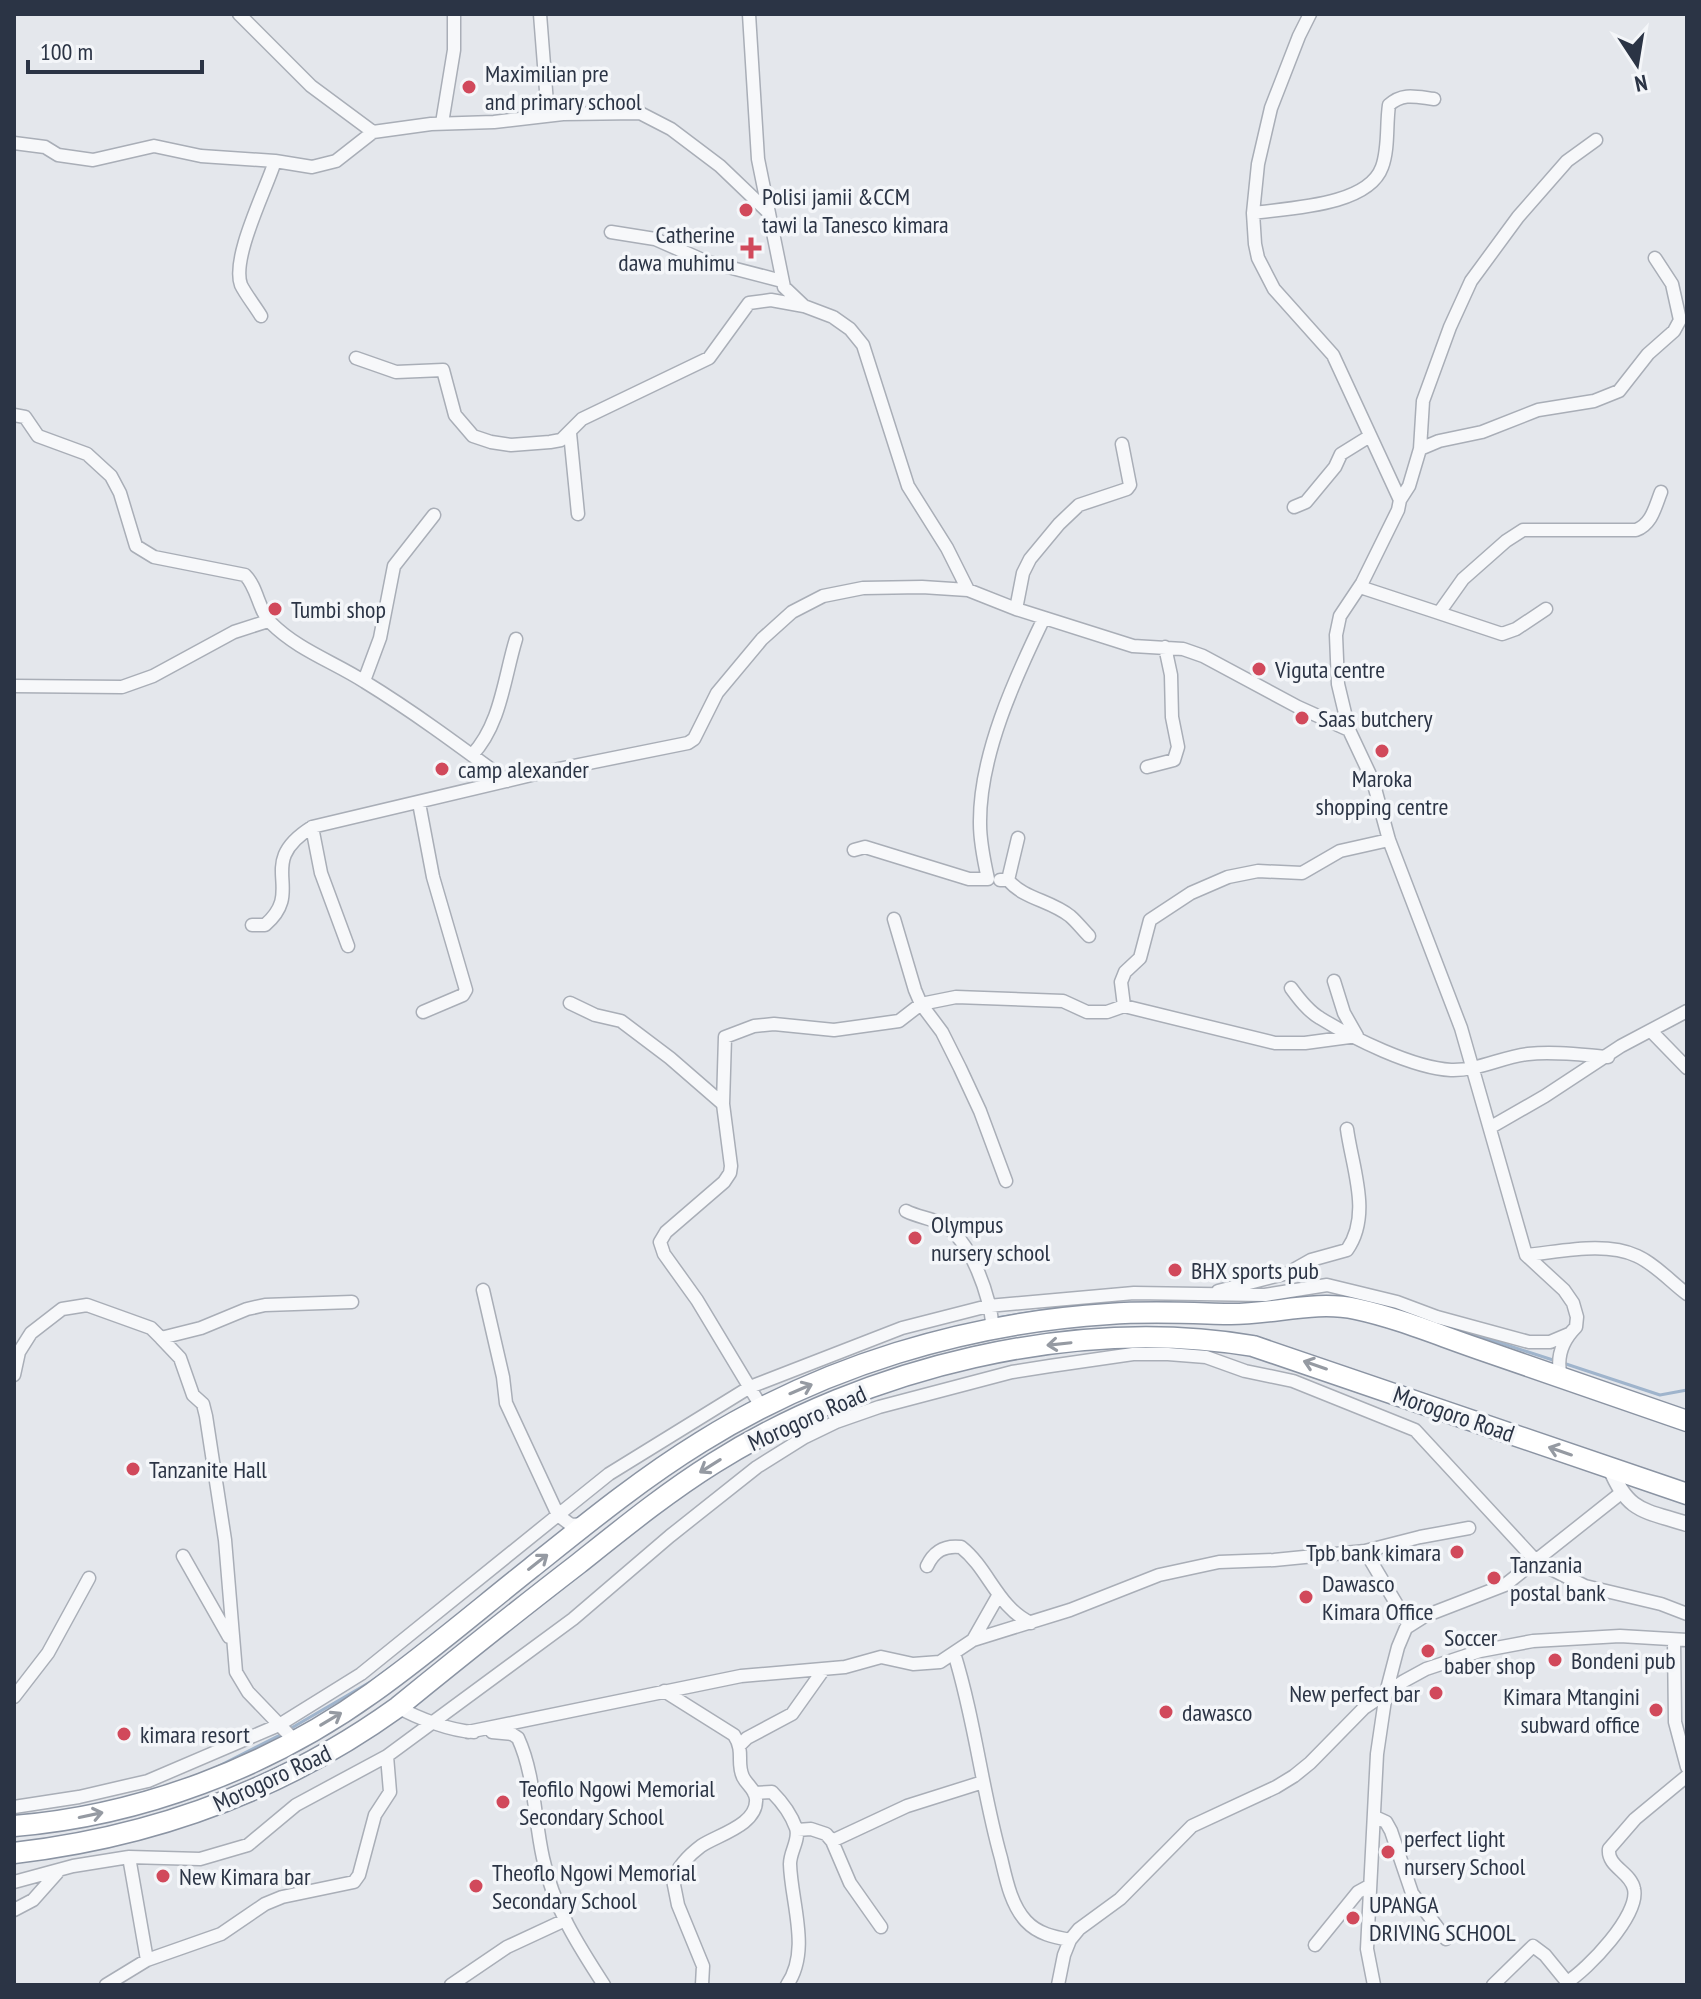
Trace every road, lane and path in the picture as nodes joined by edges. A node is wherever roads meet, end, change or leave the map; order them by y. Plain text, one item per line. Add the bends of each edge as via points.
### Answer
1 (239, 14) edge
2 (454, 14) edge
3 (540, 14) edge
4 (749, 14) edge
5 (1310, 14) edge
6 (1434, 99) dead end
7 (548, 116) junction
8 (442, 123) junction
9 (373, 132) junction
10 (1596, 140) dead end
11 (14, 143) edge
12 (275, 161) junction
13 (768, 212) junction
14 (1253, 213) junction
15 (611, 232) dead end
16 (1655, 258) dead end
17 (782, 281) junction
18 (804, 306) junction
19 (261, 316) dead end
20 (356, 358) dead end
21 (14, 415) edge
22 (570, 433) junction
23 (1370, 436) junction
24 (1122, 444) dead end
25 (1420, 449) junction
26 (1661, 492) dead end
27 (1400, 500) junction
28 (1294, 507) dead end
29 (578, 514) dead end
30 (434, 515) dead end
31 (1360, 587) junction
32 (968, 590) junction
33 (1016, 609) junction
34 (1546, 609) dead end
35 (1436, 612) junction
36 (1044, 618) junction
37 (268, 621) junction
38 (516, 639) dead end
39 (1165, 647) junction
40 (364, 681) junction
41 (14, 686) edge
42 (1349, 730) junction
43 (472, 755) junction
44 (1147, 767) dead end
45 (507, 781) junction
46 (419, 803) junction
47 (312, 827) junction
48 (1018, 838) dead end
49 (1389, 840) junction
50 (854, 850) dead end
51 (988, 879) junction
52 (1008, 880) junction
53 (894, 919) dead end
54 (252, 925) dead end
55 (1089, 936) dead end
56 (348, 946) dead end
57 (1334, 981) dead end
58 (1291, 988) dead end
59 (570, 1003) dead end
60 (921, 1004) junction
61 (1124, 1006) junction
62 (1687, 1011) edge
63 (423, 1012) dead end
64 (1651, 1031) junction
65 (1357, 1036) junction
66 (1608, 1057) junction
67 (1472, 1068) junction
68 (1687, 1068) edge
69 (723, 1104) junction
70 (1491, 1127) junction
71 (1347, 1129) dead end
72 (1006, 1181) dead end
73 (906, 1211) dead end
74 (1526, 1255) junction
75 (483, 1290) dead end
76 (1687, 1294) edge
77 (1197, 1296) junction
78 (352, 1302) dead end
79 (988, 1306) junction
80 (993, 1329) junction
81 (1569, 1334) junction
82 (161, 1338) junction
83 (14, 1375) edge
84 (1561, 1377) junction
85 (750, 1387) junction
86 (762, 1408) junction
87 (1687, 1421) edge
88 (1610, 1468) junction
89 (1621, 1493) junction
90 (1687, 1494) edge
91 (558, 1515) junction
92 (587, 1523) junction
93 (1687, 1524) edge
94 (1469, 1528) dead end
95 (1365, 1551) junction
96 (183, 1556) dead end
97 (1537, 1562) junction
98 (927, 1566) dead end
99 (89, 1578) dead end
100 (998, 1596) junction
101 (1687, 1614) edge
102 (1031, 1623) junction
103 (1409, 1625) junction
104 (973, 1640) junction
105 (1680, 1640) edge
106 (232, 1643) junction
107 (954, 1653) junction
108 (824, 1669) junction
109 (664, 1691) junction
110 (1386, 1693) junction
111 (14, 1697) edge
112 (398, 1707) junction
113 (435, 1721) junction
114 (279, 1725) junction
115 (468, 1732) junction
116 (295, 1741) junction
117 (740, 1745) junction
118 (387, 1756) junction
119 (1687, 1767) edge
120 (1687, 1776) edge
121 (983, 1782) junction
122 (754, 1793) junction
123 (14, 1807) edge
124 (1375, 1817) junction
125 (14, 1826) edge
126 (797, 1830) junction
127 (832, 1841) junction
128 (14, 1853) edge
129 (129, 1857) junction
130 (59, 1871) junction
131 (14, 1882) edge
132 (1369, 1886) junction
133 (14, 1910) edge
134 (563, 1921) junction
135 (881, 1927) dead end
136 (1446, 1939) dead end
137 (1070, 1940) junction
138 (1315, 1945) dead end
139 (147, 1960) junction
140 (106, 1985) edge
141 (451, 1985) edge
142 (604, 1985) edge
143 (702, 1985) edge
144 (787, 1985) edge
145 (1058, 1985) edge
146 (1374, 1985) edge
147 (1493, 1985) edge

1 - 9 street via 311,86
2 - 8 street
3 - 7 street
4 - 13 street via 756,145
5 - 14 street via 1271,108
6 - 14 street via 1408,96 1389,105 1383,166 1365,189 1328,202
7 - 8 street
7 - 13 street via 652,117 720,166
8 - 9 street
9 - 12 street via 325,165
10 - 25 street via 1567,161 1471,281 1423,401
11 - 12 street via 93,160 154,146 201,156
12 - 19 street via 238,269
13 - 17 street
14 - 23 street via 1258,258 1274,289 1333,355
15 - 17 street via 655,239 705,261
16 - 25 street via 1672,284 1680,320 1625,386 1611,396 1538,410
17 - 18 street
18 - 22 street via 771,300 749,303 709,358 582,419
18 - 32 street via 833,317 863,345 908,486
20 - 22 street via 396,372 443,370 455,415 473,436 511,445 561,440
21 - 37 street via 25,417 38,436 87,454 111,476 142,551 245,575
22 - 29 street
23 - 27 street
23 - 28 street via 1341,454 1306,502
24 - 33 street via 1130,485 1079,505 1059,524 1030,559
25 - 27 street
26 - 35 street via 1652,517 1636,530 1523,530 1463,579
27 - 31 street
30 - 40 street via 394,566 380,638
31 - 35 street
31 - 42 street via 1340,616 1336,635 1338,684
32 - 33 street
32 - 45 street via 863,588 823,596 792,612 762,639 717,693 688,743
33 - 36 street
34 - 35 street via 1502,634
36 - 39 street via 1133,646
36 - 51 street via 1010,697 983,785 980,824
37 - 40 street via 306,650
37 - 41 street via 122,687
38 - 43 street via 493,720
39 - 42 street via 1203,656
39 - 44 street via 1178,747 1174,760
40 - 43 street
42 - 49 street via 1373,781
43 - 45 street
45 - 46 street
46 - 47 street
46 - 63 street via 433,877 466,990
47 - 54 street via 289,844 282,857 283,895 276,916 265,925
47 - 56 street via 321,873
48 - 52 street
49 - 61 street via 1340,851 1302,873 1258,871 1228,877 1167,907 1148,923 1140,958 1122,977
49 - 67 street
50 - 51 street via 865,847 969,879
51 - 52 street
52 - 55 street via 1019,892 1070,916
53 - 60 street
57 - 65 street
58 - 65 street via 1318,1017
59 - 69 street via 621,1021
60 - 61 street via 956,997 1063,1001 1087,1012
60 - 69 street via 899,1021 834,1030 774,1024 731,1033 725,1037
60 - 72 street via 960,1068
61 - 65 street via 1275,1043
62 - 64 street
64 - 66 street
64 - 68 street
65 - 67 street via 1426,1065
66 - 67 street via 1528,1054
66 - 70 street
67 - 70 street
69 - 85 street via 728,1177 660,1242
70 - 74 street
71 - 77 street via 1359,1193 1356,1227 1347,1250 1288,1273
73 - 79 street via 942,1224 956,1236 971,1256
74 - 76 street via 1623,1252 1639,1256
74 - 81 street via 1573,1303 1576,1327
75 - 91 street via 506,1403
77 - 79 street via 1134,1293
77 - 81 street via 1265,1295 1327,1285 1529,1342 1550,1342
78 - 82 street via 265,1305
79 - 80 street
79 - 85 street via 902,1328
80 - 84 highway, Morogoro Road via 1110,1313 1248,1315 1332,1306 1378,1314
86 -> 80 highway, Morogoro Road via 875,1361
81 - 84 street via 1557,1361
82 - 83 street via 151,1328 87,1305 69,1307 24,1340
82 - 106 street via 180,1358 206,1416 225,1540
84 - 87 highway, Morogoro Road
85 - 86 street
85 - 91 street via 609,1474
86 - 92 highway, Morogoro Road via 688,1451
88 - 89 street
88 - 90 highway, Morogoro Road
88 -> 112 highway, Morogoro Road via 1253,1346 1214,1339 1133,1338 997,1353 847,1397 715,1462
89 - 93 street via 1642,1510
89 - 97 street
91 - 92 street via 571,1525
91 - 114 street via 361,1674
116 -> 92 highway, Morogoro Road via 372,1694
94 - 95 street
95 - 102 street via 1219,1562 1159,1575
95 - 103 street
96 - 106 street
97 - 101 street via 1585,1586
97 - 103 street via 1496,1590
97 - 113 street via 1415,1430 1293,1381 1206,1357 1133,1354 1012,1372 879,1407 805,1437 757,1467 573,1619
98 - 100 street via 937,1551 961,1547
99 - 111 street via 48,1653
100 - 102 street
100 - 104 street
102 - 104 street
103 - 110 street
104 - 107 street
105 - 110 street via 1620,1636 1503,1646 1426,1669
105 - 119 street via 1675,1722
106 - 114 street via 241,1683
107 - 108 street via 940,1662 913,1664 881,1657
107 - 121 street
108 - 109 street via 741,1676
108 - 117 street via 792,1714
109 - 115 street
109 - 117 street via 734,1735
110 - 124 street
110 - 137 street via 1294,1776 1192,1826 1120,1899
112 - 113 street
112 - 128 highway, Morogoro Road via 331,1751 219,1805 91,1841
113 - 115 street
113 - 118 street
114 - 116 street
114 - 123 street via 148,1781
115 - 134 street via 518,1738 531,1780 543,1862
125 -> 116 highway, Morogoro Road via 87,1816 161,1796
117 - 122 street via 743,1776
118 - 129 street via 296,1805 236,1851 200,1859
118 - 139 street via 390,1792 375,1815 354,1882 282,1897 221,1934
120 - 147 street via 1635,1819 1609,1849 1610,1859 1632,1883 1635,1895 1603,1950 1567,1982 1533,1946
121 - 127 street via 907,1806
121 - 137 street via 1020,1913 1036,1930
122 - 126 street via 772,1792
122 - 143 street via 750,1816 687,1858 673,1880 703,1966
124 - 132 street
124 - 136 street via 1386,1822 1412,1893
126 - 127 street via 811,1829
126 - 144 street via 790,1866 799,1950
127 - 135 street via 850,1883
129 - 130 street
129 - 139 street
130 - 131 street
130 - 133 street via 33,1900
132 - 138 street via 1358,1892
132 - 146 street via 1367,1949
134 - 141 street via 507,1947
134 - 142 street
137 - 145 street
139 - 140 street

